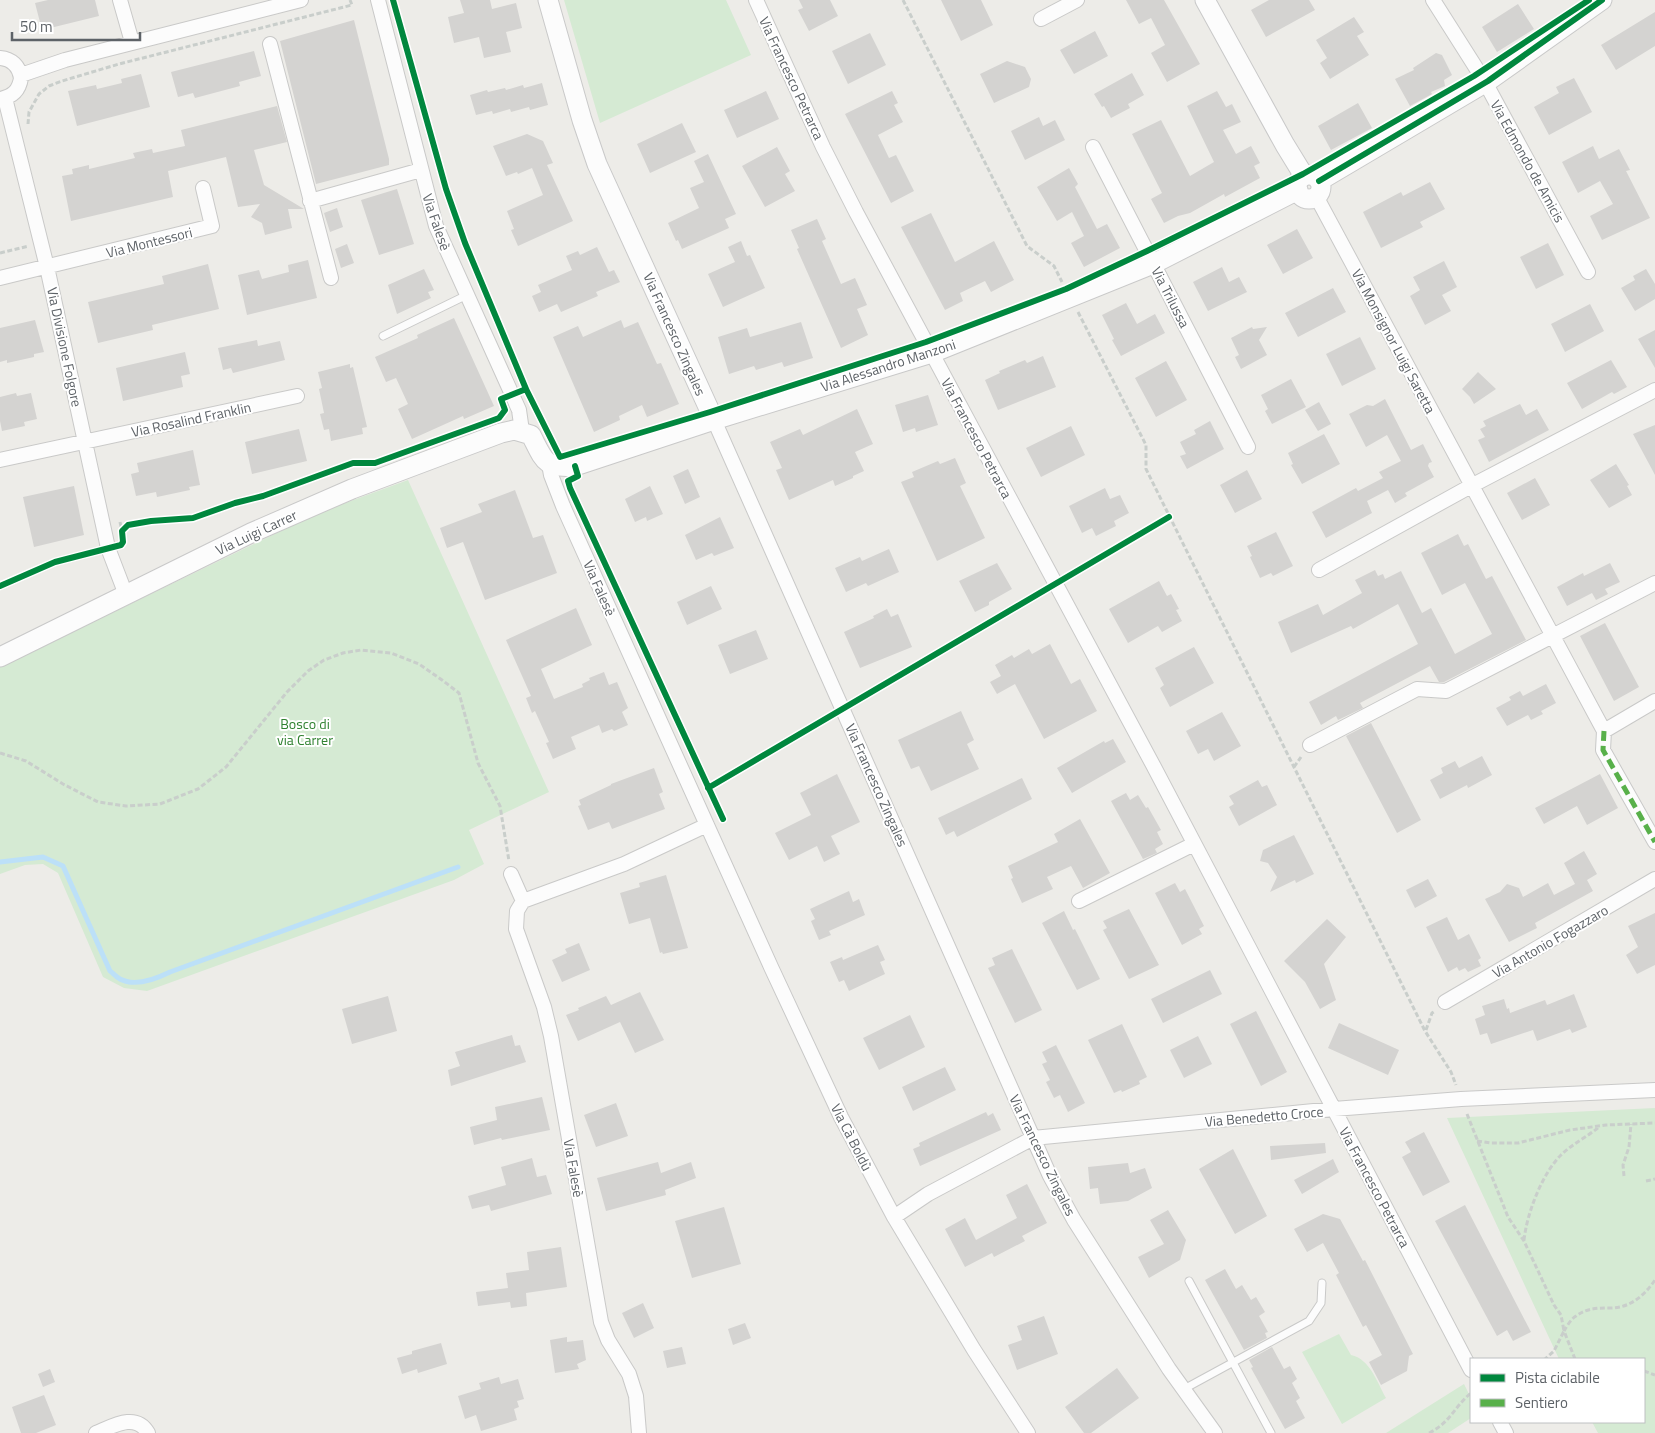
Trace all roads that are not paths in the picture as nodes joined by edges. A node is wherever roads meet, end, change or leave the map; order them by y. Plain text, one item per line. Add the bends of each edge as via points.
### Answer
1 (120, 0) edge
2 (301, 0) edge
3 (378, 0) edge
4 (548, 0) edge
5 (756, 0) edge
6 (1077, 0) edge
7 (1205, 0) edge
8 (1434, 0) edge
9 (1602, 0) edge
10 (1041, 20) dead end
11 (132, 42) junction
12 (270, 44) dead end
13 (0, 58) edge
14 (21, 75) junction
15 (1485, 82) junction
16 (3, 99) edge
17 (1093, 147) dead end
18 (421, 170) junction
19 (1309, 186) junction
20 (203, 188) dead end
21 (310, 201) junction
22 (1153, 264) junction
23 (47, 267) junction
24 (1588, 272) dead end
25 (0, 278) edge
26 (331, 278) dead end
27 (467, 295) junction
28 (384, 336) dead end
29 (932, 353) junction
30 (1655, 390) edge
31 (297, 396) dead end
32 (714, 420) junction
33 (522, 431) junction
34 (85, 442) junction
35 (1248, 447) dead end
36 (0, 460) edge
37 (549, 464) junction
38 (1471, 486) junction
39 (1319, 570) dead end
40 (1655, 583) edge
41 (126, 595) junction
42 (1552, 636) junction
43 (0, 656) edge
44 (1655, 701) edge
45 (1604, 731) junction
46 (1310, 745) dead end
47 (707, 825) junction
48 (1655, 842) edge
49 (1194, 844) junction
50 (511, 874) road end
51 (1655, 879) edge
52 (523, 901) junction
53 (1079, 901) dead end
54 (1445, 1002) road end
55 (1655, 1090) edge
56 (1334, 1109) junction
57 (1032, 1138) junction
58 (894, 1217) junction
59 (1188, 1281) dead end
60 (1322, 1283) dead end
61 (1233, 1362) junction
62 (1470, 1368) edge
63 (1184, 1389) junction
64 (96, 1433) edge
65 (148, 1433) edge
66 (639, 1433) edge
67 (1028, 1433) edge
68 (1215, 1433) edge
69 (1271, 1433) edge

1 - 11 street
2 - 11 street
3 - 18 street, Via Falesè
4 - 32 street, Via Francesco Zingales via 598,164
5 - 29 street, Via Francesco Petrarca via 823,147
6 - 10 street
7 - 19 street, Via Monsignor Luigi Saretta
8 - 15 street, Via Edmondo de Amicis
9 - 15 street, Via Alessandro Manzoni
11 - 14 street
12 - 21 street
13 - 14 street via 15,64
14 - 16 street via 19,88
15 - 19 street, Via Alessandro Manzoni
15 - 24 street, Via Edmondo de Amicis
16 - 23 street, Via Divisione Folgore via 21,129
17 - 22 street, Via Trilussa
18 - 21 street
18 - 27 street, Via Falesè via 436,226
19 - 22 street, Via Alessandro Manzoni
19 - 38 street, Via Monsignor Luigi Saretta
20 - 23 street, Via Montessori via 212,226
21 - 26 street
22 - 29 street, Via Alessandro Manzoni
22 - 35 street, Via Trilussa
23 - 25 street
23 - 34 street, Via Divisione Folgore
27 - 28 lane
27 - 33 street, Via Falesè via 519,410
29 - 32 street, Via Alessandro Manzoni
29 - 49 street, Via Francesco Petrarca
30 - 38 street
31 - 34 street, Via Rosalind Franklin
32 - 37 street, Via Alessandro Manzoni via 575,466 559,468
32 - 57 street, Via Francesco Zingales
33 - 37 street, Via Falesè via 531,435
33 - 41 street, Via Luigi Carrer via 501,433 352,489 252,533
34 - 36 street, Via Rosalind Franklin
34 - 41 street, Via Divisione Folgore via 108,548
37 - 47 street, Via Falesè via 563,506
38 - 39 street
38 - 42 street, Via Monsignor Luigi Saretta
40 - 42 street
41 - 43 street, Via Luigi Carrer
42 - 45 street, Via Monsignor Luigi Saretta
42 - 46 street via 1446,691 1417,689
44 - 45 street
45 - 48 street, Via Monsignor Luigi Saretta via 1603,750
47 - 52 street via 624,864
47 - 58 street, Via Cà Boldù via 841,1117
49 - 53 street
49 - 56 street, Via Francesco Petrarca
50 - 52 street
51 - 54 street, Via Antonio Fogazzaro
52 - 66 street, Via Falesè via 517,911 516,929 551,1036 601,1322 629,1374 636,1396
55 - 56 street, Via Benedetto Croce via 1461,1098
56 - 57 street, Via Benedetto Croce
56 - 62 street, Via Francesco Petrarca
57 - 58 street, Via Benedetto Croce via 928,1194
57 - 63 street, Via Francesco Zingales via 1074,1220
58 - 67 street, Via Cà Boldù
59 - 61 lane
60 - 61 lane via 1321,1303 1309,1321
61 - 63 lane
61 - 69 lane
63 - 68 street, Via Francesco Zingales
64 - 65 street via 129,1421 139,1423

